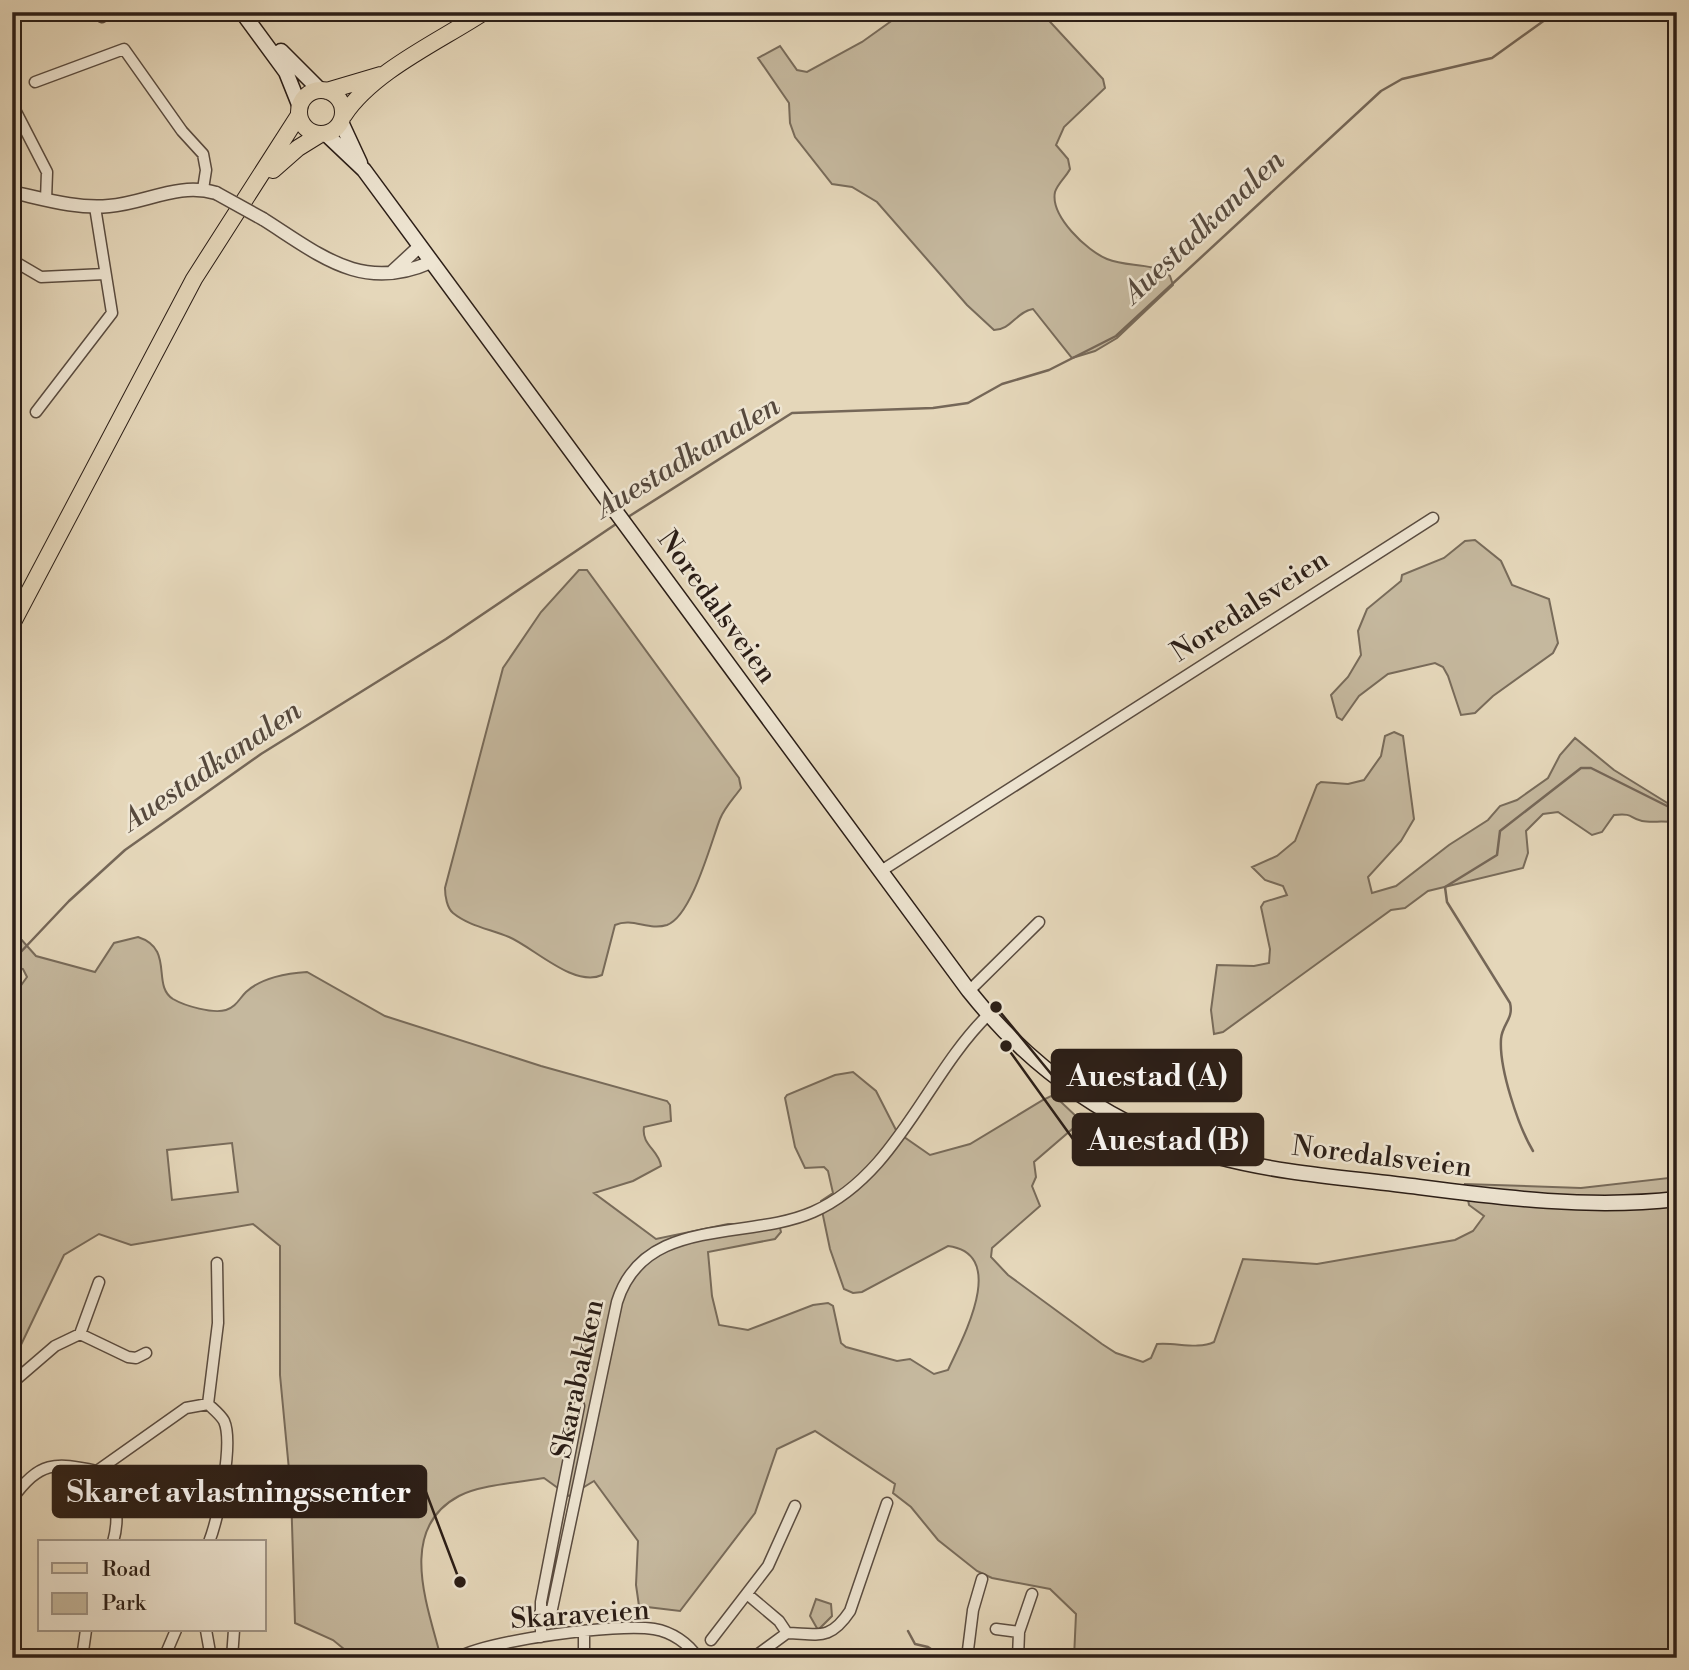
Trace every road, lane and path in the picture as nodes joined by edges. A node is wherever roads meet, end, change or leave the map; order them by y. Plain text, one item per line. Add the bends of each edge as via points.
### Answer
1 (242, 12) edge
2 (250, 12) edge
3 (484, 12) edge
4 (386, 74) junction
5 (35, 82) dead end
6 (323, 90) junction
7 (12, 104) edge
8 (299, 111) junction
9 (343, 119) junction
10 (322, 134) junction
11 (364, 170) junction
12 (209, 191) junction
13 (251, 191) junction
14 (12, 192) edge
15 (46, 200) junction
16 (95, 207) junction
17 (419, 246) junction
18 (12, 260) edge
19 (431, 262) junction
20 (393, 271) junction
21 (105, 274) junction
22 (36, 412) dead end
23 (1433, 518) dead end
24 (12, 624) edge
25 (881, 871) junction
26 (1040, 922) dead end
27 (969, 991) junction
28 (989, 1014) junction
29 (1677, 1199) edge
30 (217, 1263) dead end
31 (99, 1282) dead end
32 (79, 1334) junction
33 (146, 1353) dead end
34 (12, 1383) edge
35 (208, 1404) junction
36 (579, 1406) dead end
37 (97, 1471) junction
38 (12, 1499) edge
39 (887, 1503) dead end
40 (795, 1506) dead end
41 (113, 1540) edge
42 (209, 1540) edge
43 (982, 1579) dead end
44 (747, 1594) junction
45 (1032, 1594) dead end
46 (540, 1613) junction
47 (996, 1629) dead end
48 (86, 1632) edge
49 (175, 1632) edge
50 (206, 1632) edge
51 (234, 1632) edge
52 (1019, 1632) junction
53 (584, 1633) junction
54 (787, 1633) junction
55 (541, 1637) junction
56 (711, 1640) dead end
57 (82, 1658) edge
58 (164, 1658) edge
59 (211, 1658) edge
60 (232, 1658) edge
61 (457, 1658) edge
62 (584, 1658) edge
63 (698, 1658) edge
64 (753, 1658) edge
65 (967, 1658) edge
66 (1018, 1658) edge

1 - 8 main road via 286,72
2 - 6 main road via 302,76
3 - 4 main road
4 - 6 main road
4 - 9 main road via 357,97
5 - 12 street via 124,49 203,154
6 - 8 main road via 308,94
6 - 9 main road via 340,99
7 - 15 street via 47,172
8 - 10 main road via 304,126
8 - 13 main road
9 - 10 main road
9 - 11 main road, Noredalsveien
10 - 11 main road, Noredalsveien
10 - 13 main road via 298,148
11 - 17 main road, Noredalsveien
12 - 16 street via 170,191
12 - 20 street, bridge via 352,271
13 - 24 main road via 194,279
14 - 15 street
15 - 16 street
16 - 21 street
17 - 19 main road, Noredalsveien
17 - 20 street
18 - 21 street via 41,276
19 - 20 street via 407,273
19 - 25 main road, Noredalsveien
21 - 22 street via 112,313
23 - 25 street, Noredalsveien
25 - 27 main road, Noredalsveien
26 - 27 street
27 - 28 main road, Noredalsveien
28 - 29 main road, Noredalsveien via 1037,1063 1083,1098 1153,1135 1215,1156 1271,1168 1530,1200 1615,1203
28 - 46 street, Skarabakken via 960,1046 885,1153 839,1198 779,1223 678,1241 635,1268 617,1302 552,1609
30 - 35 street via 218,1323
31 - 32 street
32 - 33 street via 128,1357
32 - 34 street via 55,1346
35 - 37 street via 186,1408
35 - 42 street via 223,1420 226,1433 224,1478
36 - 46 street, Skarabakken
37 - 38 street via 54,1464 39,1469
37 - 41 street via 113,1493 118,1514
39 - 54 street via 842,1623 819,1636
40 - 44 street via 777,1552
43 - 65 street
44 - 54 street
44 - 56 street
45 - 52 street
46 - 55 street, Skarabakken
47 - 52 street
48 - 57 street
49 - 58 street
50 - 59 street
51 - 60 street
52 - 66 street
53 - 55 street, Skaraveien
53 - 62 street
53 - 63 street, Skaraveien via 655,1629 682,1642
54 - 64 street
55 - 61 street, Skaraveien via 503,1642

